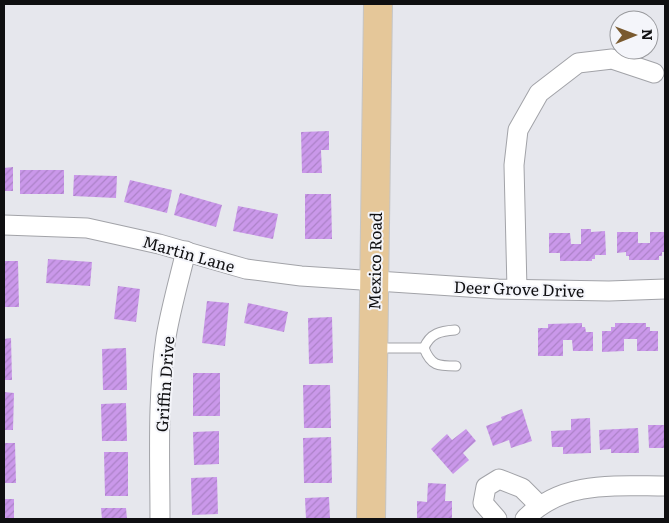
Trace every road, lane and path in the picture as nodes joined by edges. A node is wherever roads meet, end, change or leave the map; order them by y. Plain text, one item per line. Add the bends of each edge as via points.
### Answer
1 (378, 4) edge
2 (654, 73) dead end
3 (4, 225) edge
4 (186, 252) junction
5 (374, 280) junction
6 (517, 289) junction
7 (665, 289) edge
8 (455, 330) dead end
9 (373, 348) junction
10 (424, 348) junction
11 (456, 366) dead end
12 (665, 486) edge
13 (540, 506) junction
14 (160, 519) edge
15 (371, 519) edge
16 (497, 519) edge
17 (525, 519) edge

1 - 5 main road, Mexico Road
2 - 6 street via 612,59 578,63 539,93 518,130 514,165
3 - 4 street, Martin Lane via 87,228
4 - 5 street, Martin Lane via 270,273
4 - 14 street, Griffin Drive via 164,361
5 - 6 street, Deer Grove Drive
5 - 9 main road, Mexico Road
6 - 7 street, Deer Grove Drive
8 - 10 lane via 436,333
9 - 10 lane
9 - 15 main road, Mexico Road
10 - 11 lane via 435,364
12 - 13 street via 580,489 566,492
13 - 16 street via 522,488 499,479 486,487 483,503
13 - 17 street

